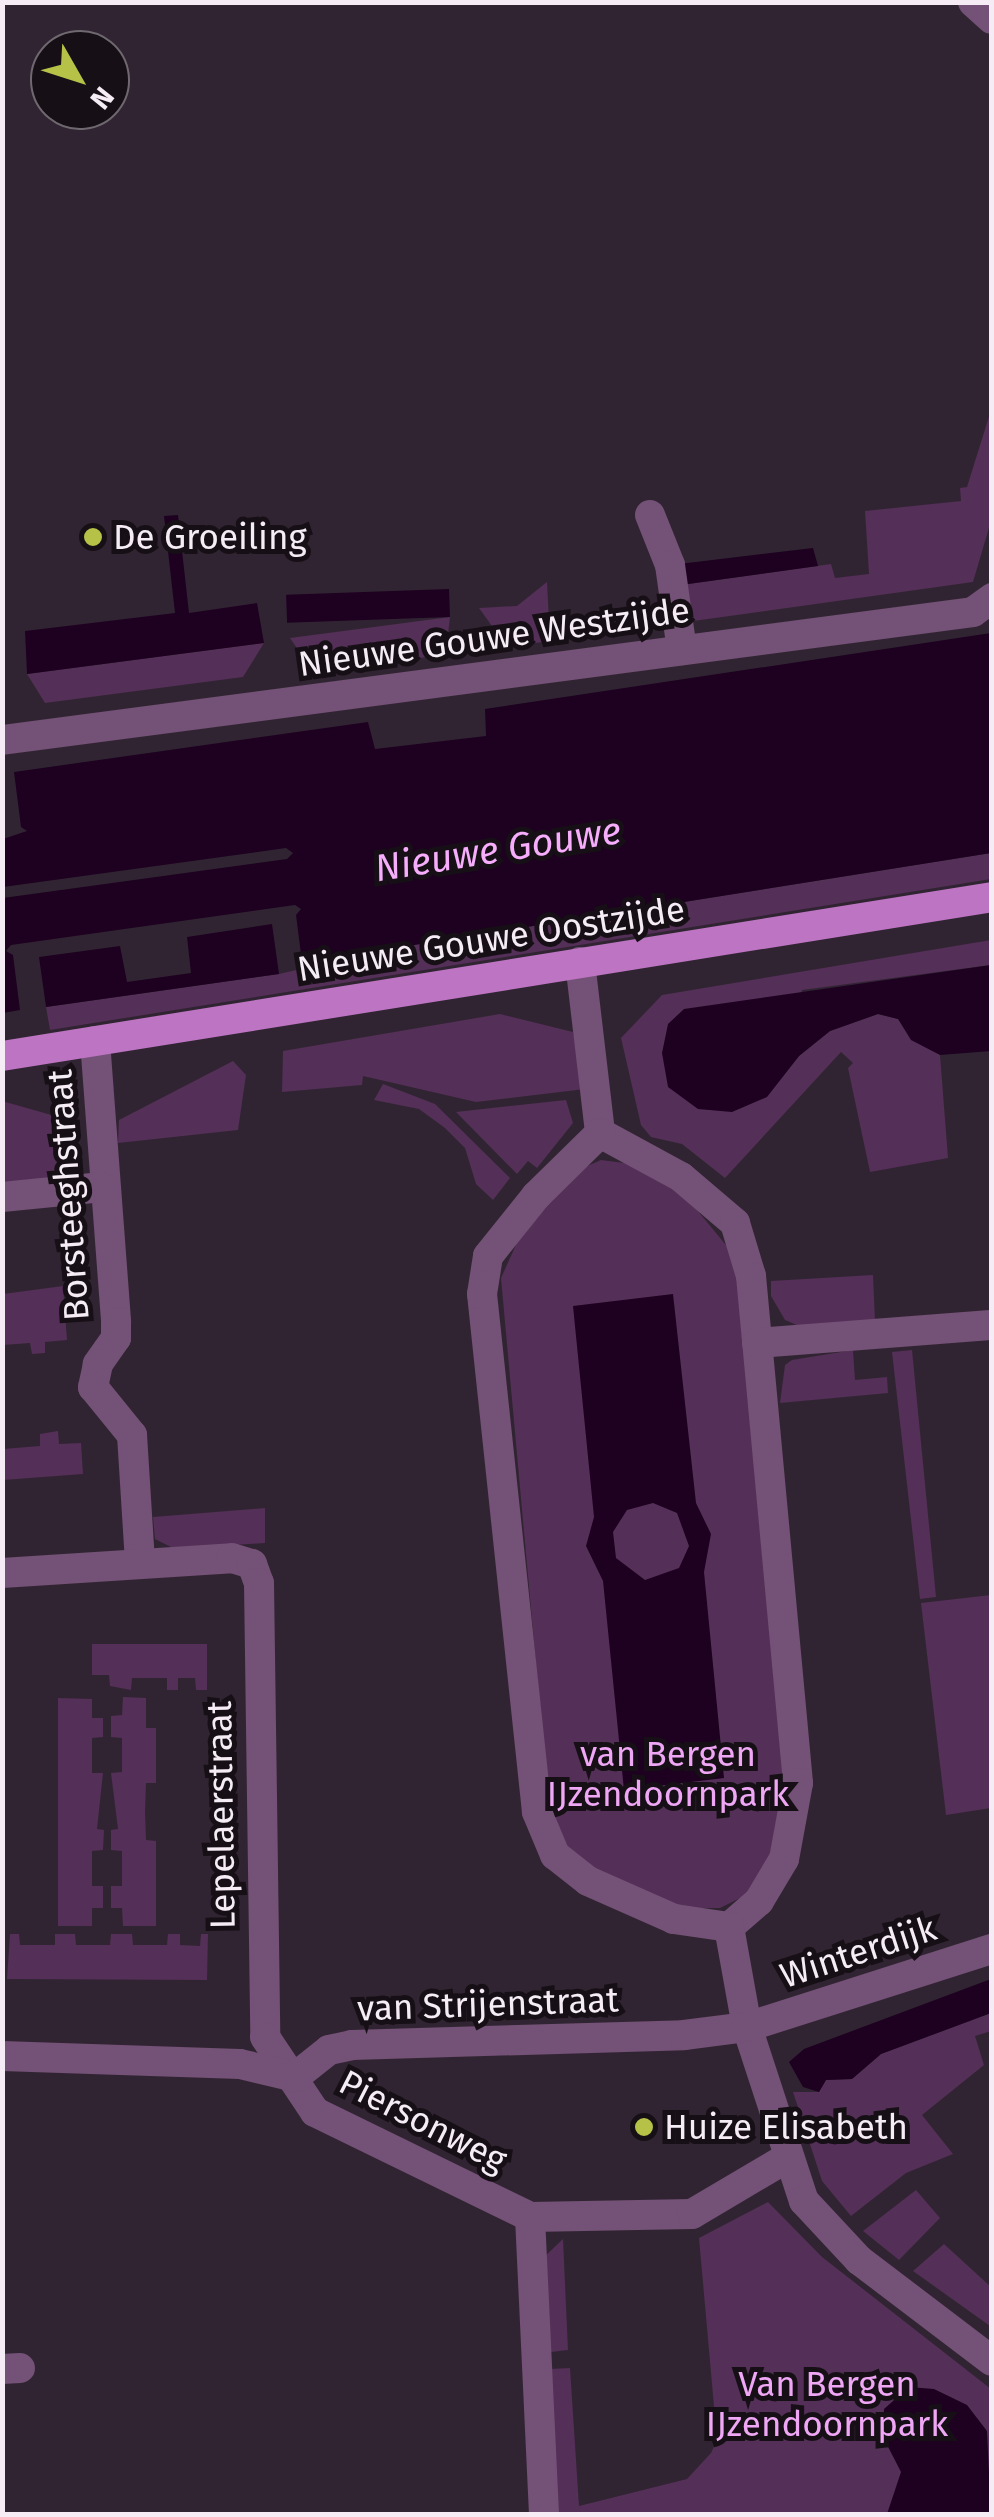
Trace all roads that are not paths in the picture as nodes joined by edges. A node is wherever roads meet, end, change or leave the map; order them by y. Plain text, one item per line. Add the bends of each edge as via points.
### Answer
1 (973, 2) edge
2 (992, 19) edge
3 (650, 516) dead end
4 (992, 598) edge
5 (682, 650) junction
6 (2, 740) edge
7 (992, 897) edge
8 (580, 962) junction
9 (95, 1041) junction
10 (2, 1056) edge
11 (600, 1133) junction
12 (103, 1188) junction
13 (2, 1198) edge
14 (990, 1325) edge
15 (757, 1343) junction
16 (140, 1562) junction
17 (2, 1573) edge
18 (728, 1927) junction
19 (992, 1949) edge
20 (747, 2027) junction
21 (2, 2056) edge
22 (295, 2077) junction
23 (786, 2158) junction
24 (530, 2217) junction
25 (992, 2362) edge
26 (544, 2514) edge

1 - 2 street
3 - 5 street via 671,577
4 - 5 street, Nieuwe Gouwe Westzijde via 973,612
5 - 6 street, Nieuwe Gouwe Westzijde
7 - 8 main road, Nieuwe Gouwe Oostzijde
8 - 9 main road, Nieuwe Gouwe Oostzijde
8 - 11 street
9 - 10 main road, Nieuwe Gouwe Oostzijde
9 - 12 street, Borsteeghstraat
11 - 15 street via 681,1177 735,1223 751,1276
11 - 18 street via 488,1256 482,1294 538,1812 555,1854 588,1881 674,1919
12 - 13 street
12 - 16 street, Borsteeghstraat via 116,1338 98,1364 93,1388 132,1435
14 - 15 street
15 - 18 street via 798,1783 784,1859 760,1901
16 - 17 street
16 - 22 street, Lepelaerstraat via 232,1558 252,1564 259,1582 265,2037
18 - 20 street
19 - 20 street, Winterdijk
20 - 22 street, van Strijenstraat via 352,2045 330,2050
20 - 23 street
21 - 22 street via 240,2064
22 - 24 street, Piersonweg via 315,2112 342,2129
23 - 24 street via 692,2214
23 - 25 street via 804,2201 834,2239
24 - 26 street

